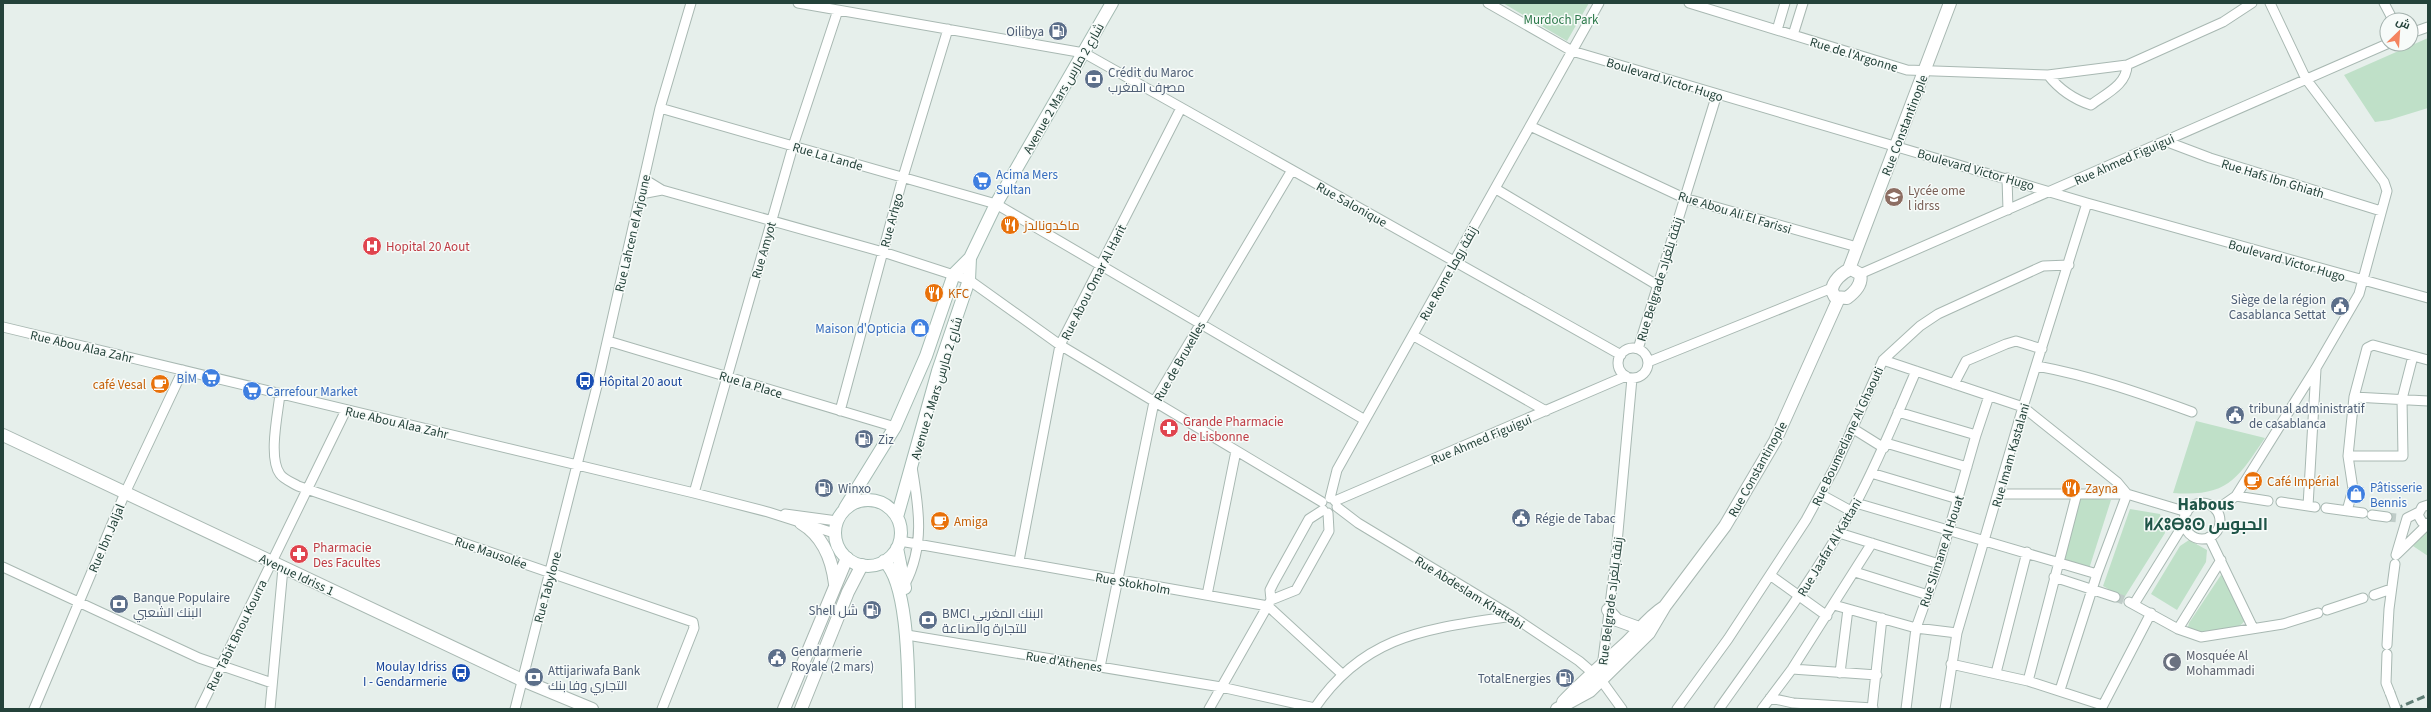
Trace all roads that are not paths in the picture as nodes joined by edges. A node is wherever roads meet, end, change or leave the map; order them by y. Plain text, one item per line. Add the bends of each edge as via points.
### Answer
1 (690, 3) edge
2 (798, 3) edge
3 (1112, 3) edge
4 (1488, 3) edge
5 (1599, 3) edge
6 (1689, 3) edge
7 (1785, 3) edge
8 (1803, 3) edge
9 (1950, 3) edge
10 (2252, 3) edge
11 (2270, 3) edge
12 (2384, 3) edge
13 (838, 10) junction
14 (2389, 12) edge
15 (948, 29) junction
16 (1777, 30) junction
17 (1793, 35) junction
18 (2379, 47) edge
19 (1572, 51) junction
20 (1084, 53) junction
21 (2127, 65) junction
22 (1924, 72) junction
23 (2048, 75) junction
24 (2306, 79) junction
25 (1717, 94) junction
26 (660, 108) junction
27 (1181, 108) junction
28 (1530, 126) junction
29 (2165, 141) junction
30 (793, 146) junction
31 (1896, 146) junction
32 (1292, 170) junction
33 (902, 177) junction
34 (2007, 178) junction
35 (644, 179) junction
36 (1496, 189) junction
37 (662, 190) junction
38 (2051, 191) junction
39 (641, 194) junction
40 (1684, 198) junction
41 (2086, 203) junction
42 (996, 204) junction
43 (2008, 210) junction
44 (2381, 212) junction
45 (771, 222) junction
46 (1857, 247) junction
47 (883, 252) junction
48 (970, 258) junction
49 (1455, 262) junction
50 (1101, 265) junction
51 (2069, 265) junction
52 (1849, 270) junction
53 (954, 274) junction
54 (1860, 274) junction
55 (969, 280) junction
56 (2362, 281) junction
57 (1656, 285) junction
58 (1835, 293) junction
59 (2428, 298) edge
60 (1201, 324) junction
61 (3, 327) edge
62 (1414, 336) junction
63 (608, 341) junction
64 (1060, 345) junction
65 (1638, 349) junction
66 (2042, 349) junction
67 (1621, 355) junction
68 (2413, 356) junction
69 (1883, 360) junction
70 (2428, 360) edge
71 (1648, 362) junction
72 (2037, 366) junction
73 (2316, 368) junction
74 (183, 370) junction
75 (1916, 371) junction
76 (726, 377) junction
77 (1629, 377) junction
78 (1954, 384) junction
79 (280, 394) junction
80 (1989, 396) junction
81 (2354, 397) junction
82 (2402, 399) junction
83 (2428, 401) edge
84 (1154, 402) junction
85 (2023, 407) junction
86 (346, 410) junction
87 (840, 411) junction
88 (1546, 411) junction
89 (1898, 412) junction
90 (2192, 412) dead end
91 (1365, 420) junction
92 (895, 427) junction
93 (1852, 428) junction
94 (3, 434) edge
95 (1976, 435) junction
96 (1885, 446) junction
97 (1236, 451) junction
98 (2348, 456) junction
99 (578, 465) junction
100 (912, 465) junction
101 (1967, 468) junction
102 (1871, 473) junction
103 (308, 489) junction
104 (125, 493) junction
105 (694, 493) junction
106 (2076, 493) junction
107 (1820, 494) junction
108 (1999, 494) junction
109 (2127, 494) junction
110 (2236, 496) junction
111 (1958, 499) junction
112 (2268, 501) dead end
113 (2281, 502) dead end
114 (1329, 505) junction
115 (2428, 505) edge
116 (1854, 507) junction
117 (845, 508) junction
118 (2326, 508) dead end
119 (2216, 510) junction
120 (2347, 511) junction
121 (768, 512) junction
122 (2187, 512) junction
123 (2418, 512) junction
124 (897, 517) junction
125 (2406, 518) junction
126 (837, 521) junction
127 (2185, 522) junction
128 (801, 523) junction
129 (2428, 524) edge
130 (1948, 532) junction
131 (834, 533) junction
132 (1839, 533) junction
133 (2209, 537) junction
134 (1985, 542) junction
135 (1872, 543) junction
136 (919, 544) junction
137 (898, 545) junction
138 (2027, 552) junction
139 (847, 558) junction
140 (2221, 560) junction
141 (884, 561) junction
142 (1019, 561) junction
143 (271, 562) junction
144 (2058, 562) junction
145 (1939, 564) junction
146 (2395, 564) dead end
147 (862, 565) junction
148 (3, 567) edge
149 (283, 568) junction
150 (1855, 572) junction
151 (551, 573) junction
152 (2097, 574) junction
153 (1770, 575) junction
154 (2054, 577) junction
155 (1118, 580) junction
156 (835, 584) junction
157 (905, 584) junction
158 (2092, 589) junction
159 (2391, 590) junction
160 (1207, 595) junction
161 (1928, 595) junction
162 (2374, 595) dead end
163 (1800, 596) junction
164 (2115, 597) tunnel mouth
165 (2363, 598) dead end
166 (79, 603) junction
167 (1269, 603) junction
168 (1834, 605) junction
169 (1665, 606) junction
170 (1848, 609) junction
171 (1608, 610) junction
172 (2327, 610) dead end
173 (2151, 613) junction
174 (2318, 613) dead end
175 (1512, 616) junction
176 (1827, 616) junction
177 (1882, 618) junction
178 (1639, 628) junction
179 (1916, 628) junction
180 (2253, 628) junction
181 (2178, 629) junction
182 (906, 633) junction
183 (1957, 633) junction
184 (1951, 664) junction
185 (220, 667) junction
186 (1100, 667) junction
187 (1597, 668) junction
188 (1792, 669) junction
189 (1840, 672) junction
190 (1996, 673) junction
191 (1342, 674) junction
192 (1877, 675) junction
193 (522, 680) junction
194 (1602, 680) junction
195 (2028, 681) junction
196 (272, 683) junction
197 (1221, 687) junction
198 (2060, 690) junction
199 (1770, 698) junction
200 (1793, 706) edge
201 (2102, 707) edge
202 (1315, 708) edge
203 (34, 709) edge
204 (200, 709) edge
205 (270, 709) edge
206 (515, 709) edge
207 (592, 709) edge
208 (662, 709) edge
209 (784, 709) edge
210 (801, 709) edge
211 (909, 709) edge
212 (1209, 709) edge
213 (1556, 709) edge
214 (1622, 709) edge
215 (1677, 709) edge
216 (1719, 709) edge
217 (1762, 709) edge
218 (1872, 709) edge
219 (1906, 709) edge
220 (1945, 709) edge
221 (2396, 709) edge

1 - 26 street, Rue Lahcen el Arjoune
2 - 13 street, Rue Salonique
3 - 20 street, Avenue 2 Mars شارع 2 مارس
4 - 19 street, Boulevard Victor Hugo
5 - 19 street, Rue Rome زنقة روما
6 - 16 street, Rue de l'Argonne
7 - 16 street
8 - 17 street
9 - 22 street, Rue Constantinople
10 - 21 street, Rue de l'Argonne via 2223,22
11 - 24 street
12 - 14 street
13 - 15 street, Rue Salonique
13 - 30 street, Rue Amyot
15 - 20 street, Rue Salonique
15 - 33 street, Rue Arhgo
16 - 17 street, Rue de l'Argonne
17 - 22 street, Rue de l'Argonne via 1907,70
18 - 24 street, Rue Ahmed Figuigui
19 - 25 street, Boulevard Victor Hugo
19 - 28 street, Rue Rome زنقة روما
20 - 27 street, Rue Salonique
20 - 42 street, Avenue 2 Mars شارع 2 مارس
21 - 23 street, Rue de l'Argonne
21 - 23 street via 2122,83 2091,105 2065,92
22 - 23 street, Rue de l'Argonne
22 - 31 street, Rue Constantinople
24 - 29 street, Rue Ahmed Figuigui
24 - 44 street via 2384,182 2387,192
25 - 31 street, Boulevard Victor Hugo
25 - 40 street, Rue Belgrade زنقة بلغراد
26 - 30 street, Rue La Lande
26 - 35 street, Rue Lahcen el Arjoune
27 - 32 street, Rue Salonique
27 - 50 street, Rue Abou Omar Al Harit
28 - 36 street, Rue Rome زنقة روما
28 - 40 street, Rue Abou Ali El Farissi
29 - 38 street, Rue Ahmed Figuigui
29 - 44 street, Rue Hafs Ibn Ghiath via 2210,158
30 - 33 street, Rue La Lande
30 - 45 street, Rue Amyot
31 - 34 street, Boulevard Victor Hugo
31 - 46 street, Rue Constantinople
32 - 49 street, Rue Salonique
32 - 60 street, Rue de Bruxelles
33 - 42 street, Rue La Lande
33 - 47 street, Rue Arhgo
34 - 38 street, Boulevard Victor Hugo
34 - 43 street
35 - 37 street
35 - 39 street, Rue Lahcen el Arjoune
36 - 49 street, Rue Rome زنقة روما
36 - 57 street
37 - 39 street
37 - 45 street, Rue Abdeslam Khattabi
38 - 41 street, Boulevard Victor Hugo
38 - 43 street, Rue Ahmed Figuigui
39 - 63 street, Rue Lahcen el Arjoune
40 - 46 street, Rue Abou Ali El Farissi
40 - 57 street, Rue Belgrade زنقة بلغراد
41 - 51 street, Rue Imam Kastalani
41 - 56 street, Boulevard Victor Hugo
42 - 48 street, Avenue 2 Mars شارع 2 مارس
42 - 50 street, Rue La Lande
43 - 54 street, Rue Ahmed Figuigui
44 - 56 street
45 - 47 street, Rue Abdeslam Khattabi
45 - 76 street, Rue Amyot
46 - 52 street, Rue Constantinople
47 - 53 street, Rue Abdeslam Khattabi
47 - 87 street, Rue Arhgo
48 - 53 street, Avenue 2 Mars شارع 2 مارس
48 - 55 street, Avenue 2 Mars شارع 2 مارس
49 - 62 street, Rue Rome زنقة روما
49 - 67 street, Rue Salonique
50 - 60 street, Rue La Lande
50 - 64 street, Rue Abou Omar Al Harit
51 - 66 street, Rue Imam Kastalani
51 - 69 street, Rue Boumediane Al Ghaouti via 2043,266 1938,314 1920,326
52 - 54 street
52 - 58 street via 1839,278
53 - 55 street, Rue Abdeslam Khattabi
53 - 92 street, Avenue 2 Mars شارع 2 مارس via 926,356
54 - 58 street via 1860,283 1847,298
55 - 64 street, Rue Abdeslam Khattabi
55 - 100 street, Avenue 2 Mars شارع 2 مارس via 938,371
56 - 59 street, Boulevard Victor Hugo
56 - 73 street via 2359,294
57 - 65 street, Rue Belgrade زنقة بلغراد
58 - 71 street
58 - 169 street, Rue Constantinople via 1760,470 1725,526
60 - 84 street, Rue de Bruxelles
60 - 91 street, Rue La Lande
61 - 74 street, Rue Abou Alaa Zahr
62 - 88 street
62 - 91 street, Rue Rome زنقة روما
63 - 76 street, Rue la Place
63 - 99 street, Rue Lahcen el Arjoune
64 - 84 street, Rue Abdeslam Khattabi
64 - 142 street, Rue Abou Omar Al Harit
65 - 67 street via 1628,349
65 - 71 street via 1644,353
66 - 72 street, Rue Imam Kastalani
66 - 78 street via 2016,341 2006,344 1966,361
67 - 77 street via 1619,366
68 - 70 street
68 - 81 street via 2373,345 2366,349
68 - 82 street
69 - 75 street
69 - 93 street, Rue Boumediane Al Ghaouti
71 - 77 street via 1644,374
72 - 85 street, Rue Imam Kastalani
72 - 90 street via 2120,386
73 - 110 street
73 - 113 street via 2312,506
74 - 79 street, Rue Abou Alaa Zahr
74 - 104 street, Rue Ibn Jaljal
75 - 78 street
75 - 89 street, Rue Jaafar Al Kattani
76 - 87 street, Rue la Place
76 - 105 street, Rue Amyot
77 - 88 street, Rue Ahmed Figuigui
77 - 171 street, Rue Belgrade زنقة بلغراد via 1615,565
78 - 80 street
79 - 86 street, Rue Abou Alaa Zahr
79 - 103 street, Rue Mausolée via 275,436 276,464 280,475
80 - 85 street
80 - 95 street, Rue Slimane Al Houat
81 - 82 street
81 - 98 street
82 - 83 street
82 - 98 street via 2404,452 2401,457
84 - 97 street, Rue Abdeslam Khattabi
84 - 155 street, Rue de Bruxelles
85 - 108 street, Rue Imam Kastalani
85 - 109 street via 2117,482
86 - 99 street, Rue Abou Alaa Zahr
86 - 103 street, Rue Tabit Bnou Kourra
87 - 92 street, Rue la Place
88 - 114 street, Rue Ahmed Figuigui
89 - 95 street
89 - 96 street, Rue Jaafar Al Kattani
91 - 114 street, Rue Rome زنقة روما via 1337,470
92 - 117 street, Avenue 2 Mars شارع 2 مارس
93 - 96 street
93 - 107 street, Rue Boumediane Al Ghaouti
94 - 104 street, Avenue Idriss 1
95 - 101 street, Rue Slimane Al Houat
96 - 101 street
96 - 102 street, Rue Jaafar Al Kattani
97 - 114 street, Rue Abdeslam Khattabi
97 - 160 street
98 - 120 street via 2353,487
99 - 105 street, Rue Abou Alaa Zahr
99 - 151 street, Rue Tabylone
100 - 124 street, Avenue 2 Mars شارع 2 مارس
100 - 136 street via 919,507
101 - 111 street, Rue Slimane Al Houat
102 - 111 street
102 - 116 street, Rue Jaafar Al Kattani
103 - 143 street, Rue Tabit Bnou Kourra
103 - 151 street, Rue Mausolée
104 - 143 street, Avenue Idriss 1
104 - 166 street, Rue Ibn Jaljal
105 - 121 street, Rue Abou Alaa Zahr
106 - 108 street
106 - 109 street
106 - 144 street
107 - 116 street
107 - 153 street, Rue Boumediane Al Ghaouti
108 - 134 street, Rue Imam Kastalani
109 - 122 street
109 - 152 street
110 - 112 street
110 - 119 street
111 - 130 street, Rue Slimane Al Houat
114 - 167 street via 1309,519 1270,590
114 - 167 street, Rue Rome زنقة روما via 1329,531 1296,590
114 - 175 street, Rue Abdeslam Khattabi
115 - 123 street
116 - 130 street
116 - 132 street, Rue Jaafar Al Kattani
117 - 124 street via 858,501 873,500 887,506
117 - 126 street
118 - 120 street
119 - 122 street via 2209,505 2200,504
119 - 133 street via 2220,524 2217,531
120 - 125 street
121 - 126 street, Rue Abou Alaa Zahr
121 - 128 street, Rue Abou Alaa Zahr
122 - 127 street
123 - 125 street
123 - 129 street via 2420,520
124 - 137 street via 900,529
125 - 129 street via 2396,555
126 - 131 street
127 - 133 street via 2193,536 2202,539
127 - 173 street via 2132,603
128 - 131 street, Rue Abou Alaa Zahr
128 - 156 street via 819,537 831,563
130 - 134 street
130 - 145 street, Rue Slimane Al Houat
131 - 139 street via 838,549
132 - 135 street
132 - 163 street, Rue Jaafar Al Kattani
133 - 140 street
134 - 138 street
134 - 183 street, Rue Imam Kastalani
135 - 145 street
135 - 150 street
136 - 137 street, Rue Stokholm
136 - 142 street, Rue Stokholm
136 - 157 street via 915,564
137 - 141 street
137 - 157 street
138 - 144 street
138 - 190 street
139 - 147 street
139 - 156 street
140 - 180 street
140 - 181 street
141 - 147 street
141 - 182 street via 895,576
142 - 155 street, Rue Stokholm
143 - 149 street, Avenue Idriss 1
143 - 185 street, Rue Tabit Bnou Kourra
144 - 152 street
144 - 154 street
145 - 161 street, Rue Slimane Al Houat
146 - 159 street
147 - 210 street via 848,592
148 - 166 street
149 - 193 street, Avenue Idriss 1
149 - 196 street
150 - 161 street
150 - 168 street
151 - 193 street, Rue Tabylone
151 - 208 street, Rue Mausolée via 693,622 694,628
152 - 158 street
153 - 163 street
153 - 215 street, Rue Boumediane Al Ghaouti
154 - 158 street
154 - 195 street
155 - 160 street, Rue Stokholm
155 - 186 street, Rue de Bruxelles
156 - 209 street
157 - 182 street
158 - 164 street
158 - 198 street
159 - 162 street
159 - 221 street, bridge via 2386,682
160 - 167 street, Rue Stokholm
161 - 179 street, Rue Slimane Al Houat
163 - 176 street
163 - 216 street, Rue Jaafar Al Kattani
165 - 172 street
166 - 185 street
166 - 203 street, Rue Ibn Jaljal
167 - 191 street
167 - 197 street
168 - 170 street
168 - 176 street
169 - 178 street, Rue Constantinople via 1650,616
169 - 194 street, Rue Constantinople via 1649,633
170 - 177 street
170 - 189 street
171 - 178 street via 1618,620
171 - 187 street, Rue Belgrade زنقة بلغراد
173 - 181 street
173 - 201 street
174 - 180 street via 2283,624
175 - 187 street, Rue Abdeslam Khattabi
175 - 191 street via 1430,628 1392,642 1363,657
176 - 188 street
177 - 179 street
177 - 192 street
178 - 187 street, Rue Constantinople
179 - 183 street
179 - 219 street, Rue Slimane Al Houat
180 - 181 street via 2201,637
182 - 186 street, Rue d'Athenes
182 - 211 street
183 - 184 street, Rue Imam Kastalani
184 - 190 street
184 - 220 street, Rue Imam Kastalani
185 - 196 street
185 - 204 street, Rue Tabit Bnou Kourra
186 - 197 street, Rue d'Athenes
187 - 194 street, Rue Belgrade زنقة بلغراد
187 - 213 street, Rue Constantinople
188 - 189 street
188 - 199 street
189 - 192 street
190 - 195 street
191 - 202 street
192 - 218 street
193 - 206 street, Rue Tabylone
193 - 207 street, Avenue Idriss 1
194 - 213 street, Rue Constantinople via 1590,692
194 - 214 street
195 - 198 street
196 - 205 street
197 - 202 street, Rue d'Athenes
197 - 212 street
198 - 201 street
199 - 200 street
199 - 217 street
200 - 218 street

